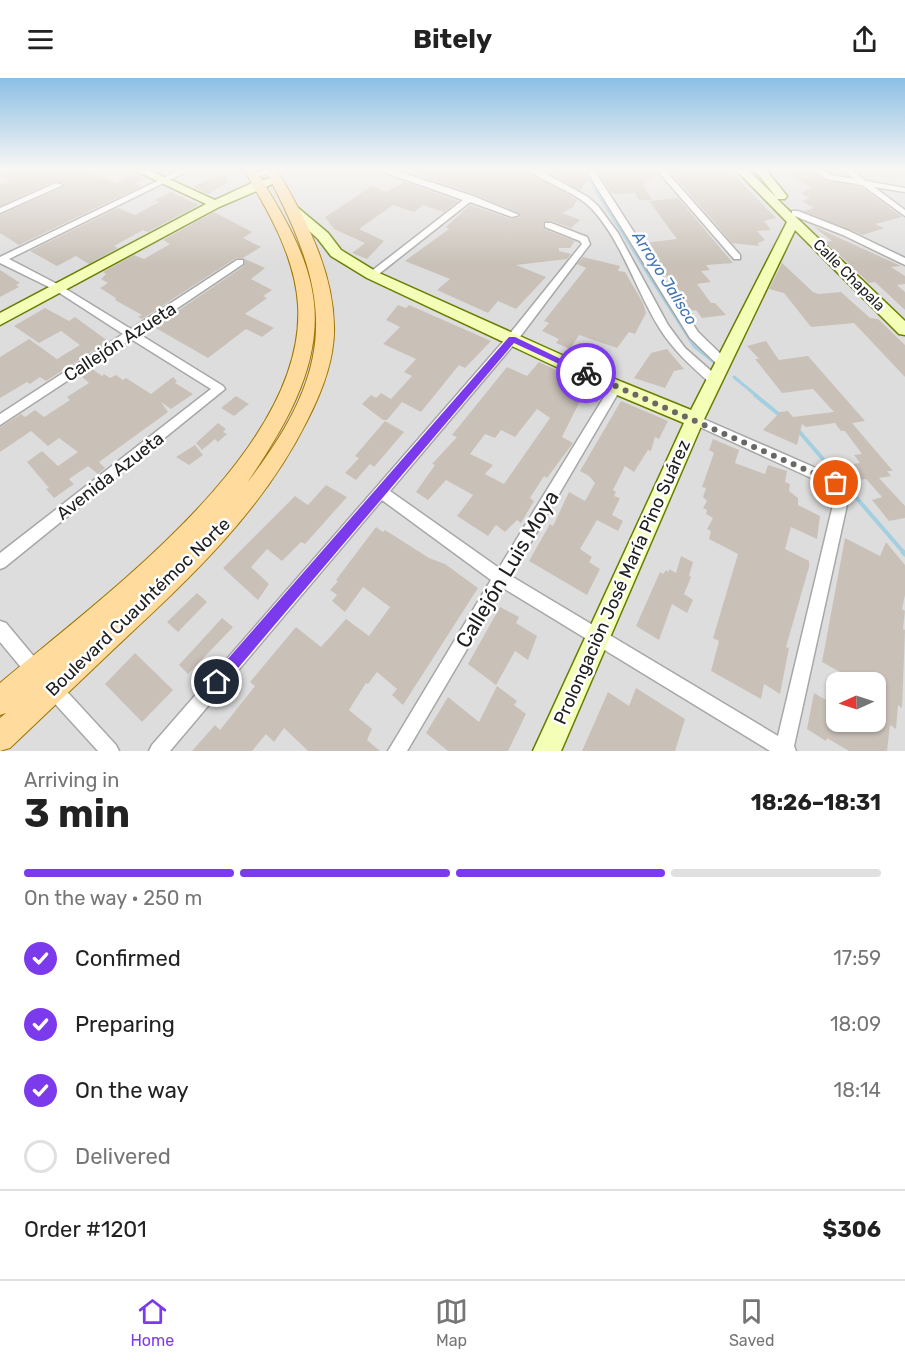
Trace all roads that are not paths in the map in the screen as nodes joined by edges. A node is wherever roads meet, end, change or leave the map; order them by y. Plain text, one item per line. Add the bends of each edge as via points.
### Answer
1 (22, 201) edge
2 (123, 201) edge
3 (209, 201) edge
4 (219, 201) edge
5 (274, 201) edge
6 (286, 201) edge
7 (466, 201) edge
8 (479, 201) edge
9 (588, 201) edge
10 (610, 201) edge
11 (688, 201) edge
12 (776, 201) edge
13 (783, 201) edge
14 (888, 201) edge
15 (215, 204) junction
16 (293, 210) junction
17 (0, 211) edge
18 (905, 214) edge
19 (515, 215) dead end
20 (794, 217) junction
21 (548, 225) dead end
22 (737, 257) dead end
23 (1, 260) edge
24 (240, 262) dead end
25 (905, 262) edge
26 (372, 275) junction
27 (58, 288) junction
28 (0, 320) edge
29 (905, 330) edge
30 (132, 335) junction
31 (512, 339) junction
32 (718, 371) junction
33 (616, 387) junction
34 (0, 420) edge
35 (695, 420) junction
36 (380, 491) junction
37 (0, 562) edge
38 (502, 579) junction
39 (0, 629) edge
40 (596, 638) junction
41 (35, 671) junction
42 (53, 689) junction
43 (0, 701) edge
44 (0, 738) edge
45 (785, 750) edge
46 (110, 751) edge
47 (158, 751) edge
48 (397, 751) edge
49 (547, 751) edge

1 - 17 street
2 - 23 street
3 - 15 street
4 - 15 street
5 - 41 main road, Boulevard Cuauhtémoc Norte via 306,305 304,342 284,405 247,467 198,525
6 - 16 main road, Boulevard Cuauhtémoc Norte
7 - 26 street
8 - 19 street
9 - 32 street via 603,216 681,351
10 - 32 street
11 - 22 street
12 - 20 street, Calle Chapala
13 - 20 street
14 - 18 street
15 - 27 street
16 - 26 street via 336,253
16 - 42 main road, Boulevard Cuauhtémoc Norte via 321,283 326,326 322,357 295,428 268,472 224,527
20 - 25 street via 846,233
20 - 29 street, Calle Chapala
20 - 32 street, Prolongaciòn José María Pino Suárez
21 - 31 street via 586,241
23 - 27 street
24 - 30 street, Callejón Azueta
26 - 31 street
27 - 28 street
27 - 30 street
30 - 34 street, Callejón Azueta
30 - 37 street, Avenida Azueta via 219,389
31 - 33 street
31 - 36 street
32 - 35 street, Prolongaciòn José María Pino Suárez
33 - 35 street
33 - 38 street, Callejón Luis Moya
35 - 40 street, Prolongaciòn José María Pino Suárez
35 - 45 street via 843,491
36 - 38 street
36 - 47 street
38 - 40 street
38 - 48 street, Callejón Luis Moya
39 - 41 street
40 - 45 street
40 - 49 street, Prolongaciòn José María Pino Suárez
41 - 43 main road, Boulevard Cuauhtémoc Norte
42 - 44 main road, Boulevard Cuauhtémoc Norte
42 - 46 street

